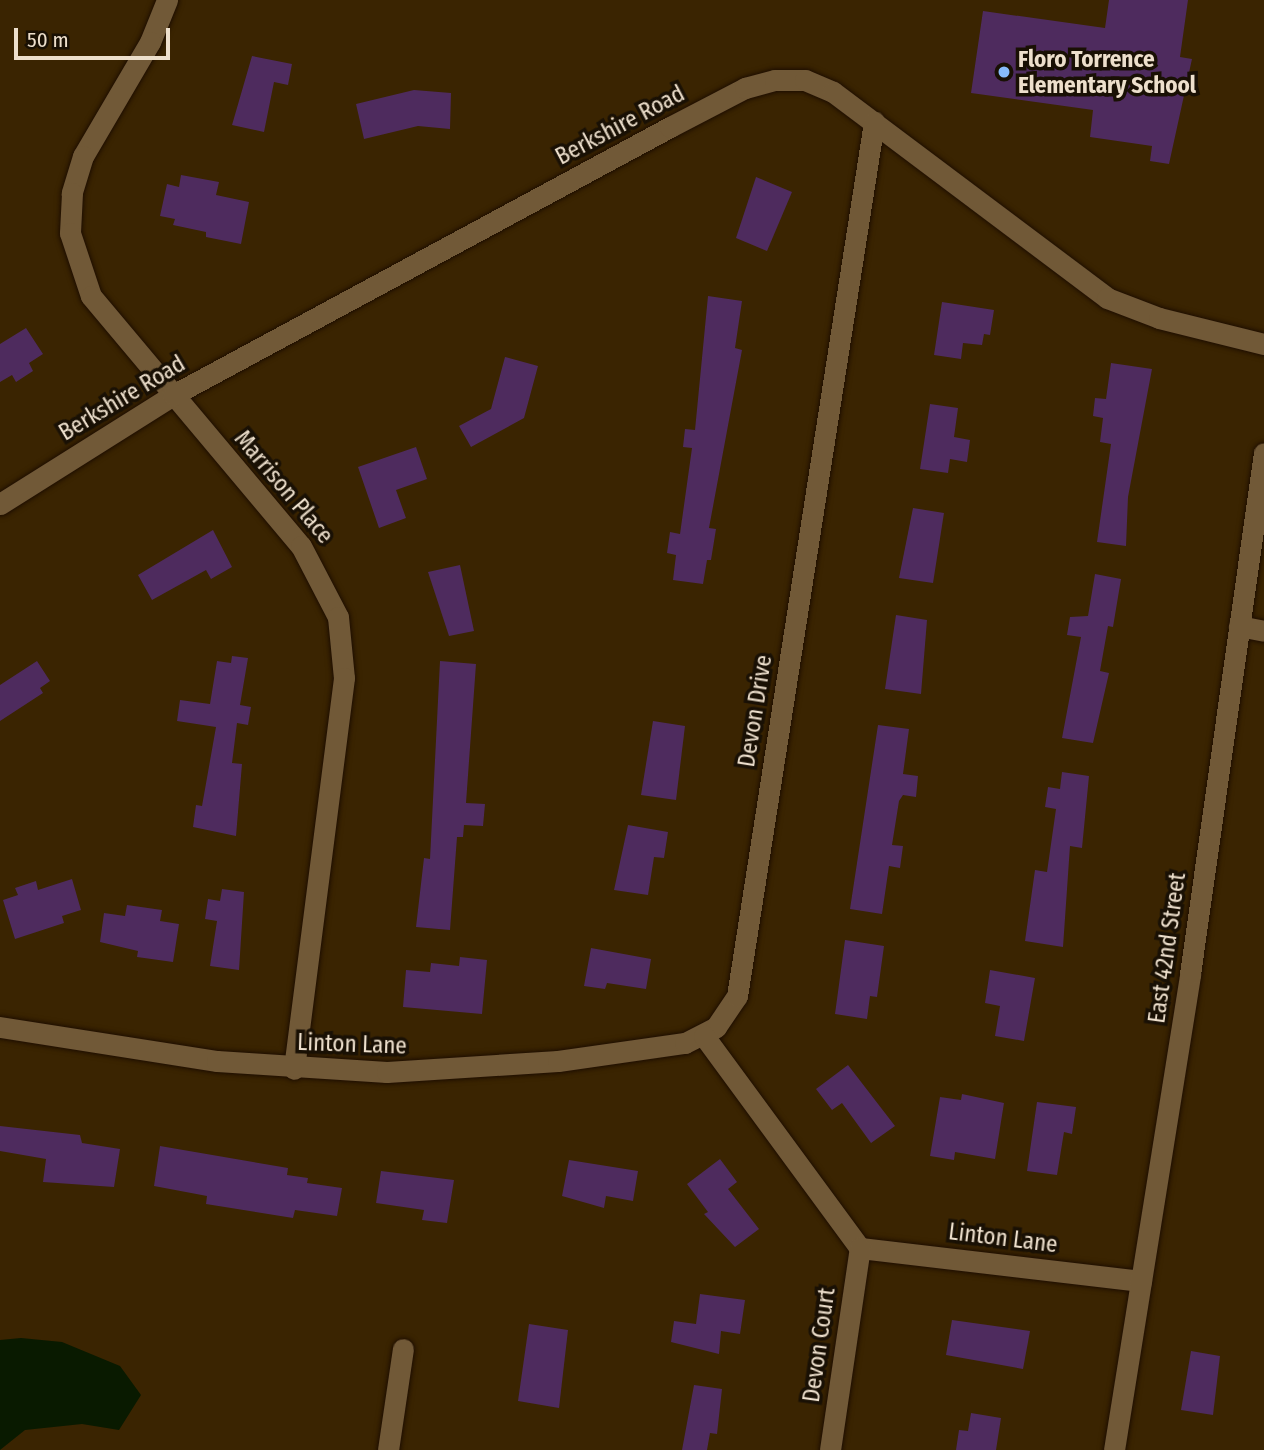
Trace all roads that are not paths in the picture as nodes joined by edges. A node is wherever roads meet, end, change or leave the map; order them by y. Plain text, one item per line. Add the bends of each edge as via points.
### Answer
1 (167, 0) edge
2 (874, 122) junction
3 (1264, 344) edge
4 (173, 395) junction
5 (1264, 453) edge
6 (0, 504) edge
7 (1239, 626) junction
8 (1264, 631) edge
9 (0, 1027) edge
10 (704, 1036) junction
11 (293, 1069) junction
12 (860, 1248) junction
13 (1141, 1281) junction
14 (403, 1349) dead end
15 (388, 1450) edge
16 (830, 1450) edge
17 (1115, 1450) edge

1 - 4 street, Marrison Place via 150,42 83,156 70,223 73,252 91,296
2 - 3 street, Berkshire Road via 1090,289 1158,318
2 - 4 street, Berkshire Road via 816,83 784,78 745,88
2 - 10 street, Devon Drive via 737,996
4 - 6 street, Berkshire Road
4 - 11 street, Marrison Place via 313,562 332,598 343,638 344,678
5 - 7 street, East 42nd Street
7 - 8 street
7 - 13 street, East 42nd Street
9 - 11 street, Linton Lane
10 - 11 street, Linton Lane via 492,1068
10 - 12 street
12 - 13 street, Linton Lane
12 - 16 street, Devon Court
13 - 17 street, East 42nd Street
14 - 15 street

